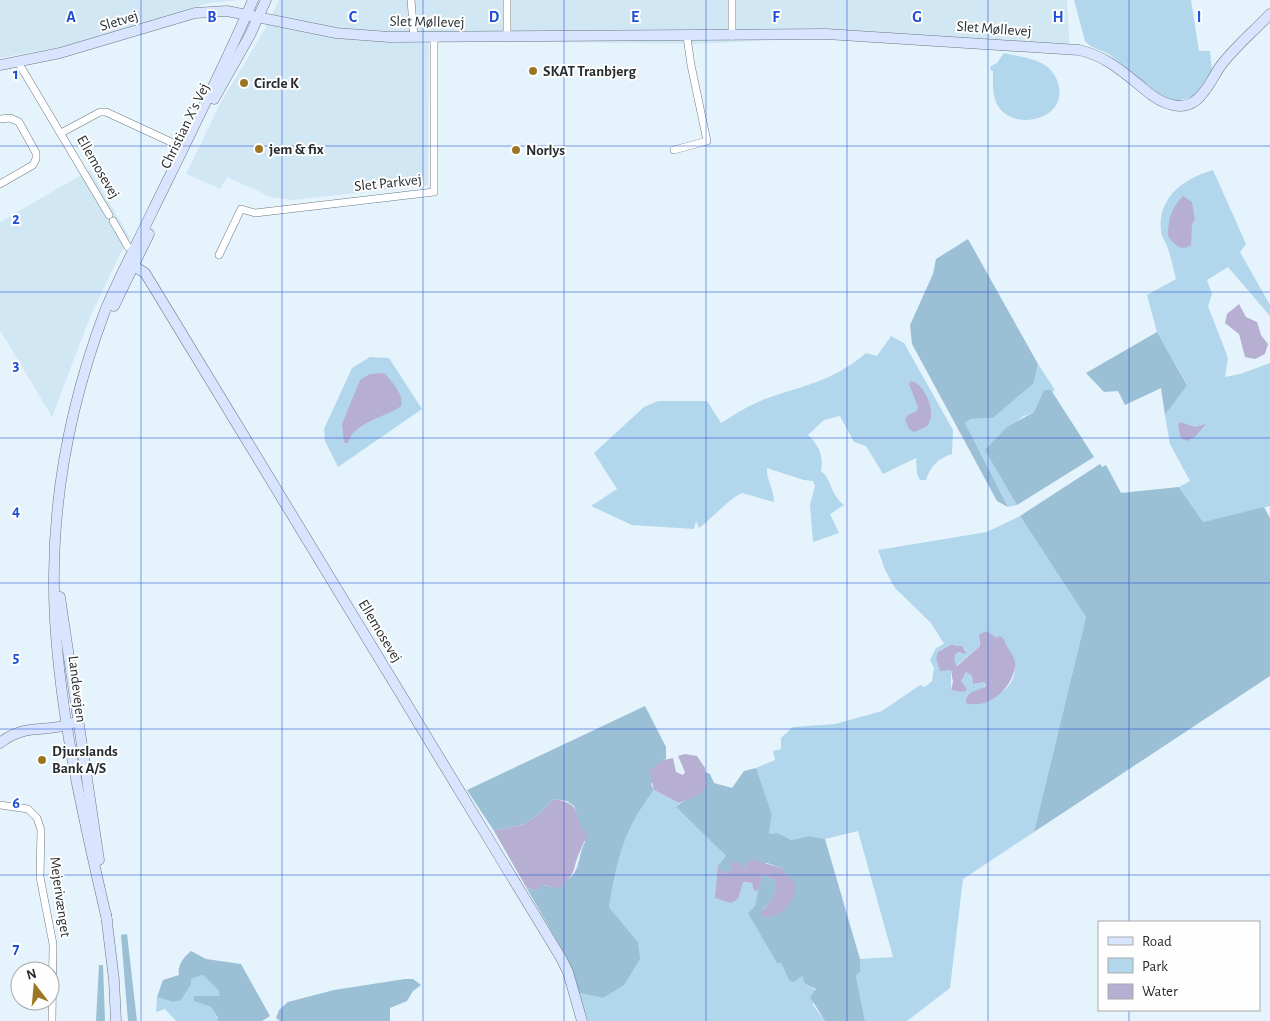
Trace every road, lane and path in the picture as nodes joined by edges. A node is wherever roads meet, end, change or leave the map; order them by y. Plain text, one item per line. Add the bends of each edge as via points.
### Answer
1 (253, 0) edge
2 (266, 0) edge
3 (411, 0) edge
4 (507, 0) edge
5 (732, 0) edge
6 (247, 14) junction
7 (1270, 14) edge
8 (259, 17) junction
9 (687, 36) junction
10 (732, 36) junction
11 (414, 37) junction
12 (434, 37) junction
13 (507, 37) junction
14 (18, 62) junction
15 (0, 65) edge
16 (0, 119) edge
17 (61, 133) junction
18 (184, 148) junction
19 (674, 150) dead end
20 (0, 184) edge
21 (134, 249) junction
22 (218, 254) dead end
23 (131, 264) junction
24 (56, 547) junction
25 (77, 721) junction
26 (66, 723) junction
27 (0, 743) edge
28 (0, 805) edge
29 (107, 920) junction
30 (52, 1021) edge
31 (116, 1021) edge
32 (582, 1021) edge

1 - 6 street, Christian X's Vej
2 - 8 street, Christian X's Vej
3 - 11 street
4 - 13 street
5 - 10 street
6 - 8 street, Sletvej
6 - 14 street, Sletvej via 218,10 196,13 88,46
6 - 18 street, Christian X's Vej
7 - 10 street, Slet Møllevej via 1222,64 1199,98 1177,106 1149,94 1103,57 1079,50 826,34
8 - 11 street, Slet Møllevej via 336,33
8 - 23 street, Christian X's Vej via 211,104
9 - 10 street, Slet Møllevej
9 - 13 street, Slet Møllevej
9 - 19 street via 707,141
11 - 12 street, Slet Møllevej
12 - 13 street, Slet Møllevej
12 - 22 street, Slet Parkvej via 434,192 255,213 241,209
14 - 15 street, Sletvej
14 - 17 street, Ellemosevej
16 - 20 street via 10,118 19,122 36,152 36,160
17 - 18 street, Ellemosevej via 100,112 106,112
17 - 21 street, Ellemosevej via 128,247
18 - 21 street, Christian X's Vej
21 - 23 street, Christian X's Vej
23 - 24 street, Landevejen via 90,354 77,397 58,500
23 - 32 street, Ellemosevej via 145,273 159,295 561,958
24 - 25 street, Landevejen
24 - 26 street, Landevejen via 54,617
25 - 26 street
25 - 29 street, Landevejen
26 - 27 street via 17,733
26 - 29 street, Landevejen
28 - 30 street, Mejerivænget via 28,809 40,823 40,877 53,944
29 - 31 street, Landevejen

